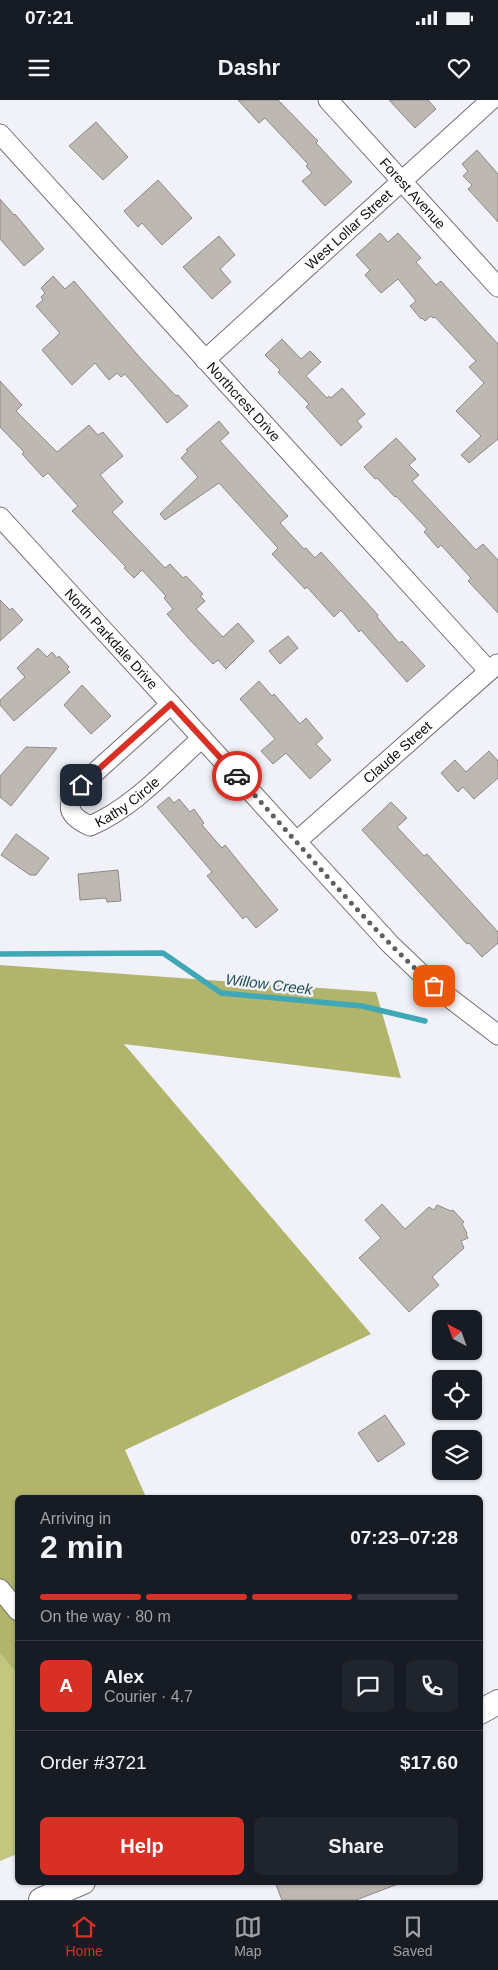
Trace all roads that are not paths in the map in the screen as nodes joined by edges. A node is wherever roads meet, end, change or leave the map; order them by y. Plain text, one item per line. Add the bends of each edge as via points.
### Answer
1 (328, 100) edge
2 (491, 100) edge
3 (0, 134) edge
4 (402, 180) junction
5 (498, 287) edge
6 (204, 360) junction
7 (3, 525) edge
8 (493, 667) edge
9 (171, 704) junction
10 (202, 738) junction
11 (297, 841) junction
12 (498, 1035) edge
13 (0, 1589) edge
14 (15, 1607) edge
15 (498, 1702) edge
16 (483, 1710) edge
17 (76, 1885) edge
18 (40, 1900) edge

1 - 4 street, Forest Avenue
2 - 4 street, West Lollar Street
3 - 6 street, Northcrest Drive
4 - 5 street, Forest Avenue
4 - 6 street, West Lollar Street
6 - 8 street, Northcrest Drive
7 - 9 street, North Parkdale Drive
8 - 11 street, Claude Street
9 - 10 street, North Parkdale Drive
9 - 10 street, Kathy Circle via 76,791 70,807 79,821 90,826 124,808
10 - 11 street, North Parkdale Drive
11 - 12 street, North Parkdale Drive via 411,965
13 - 14 street
15 - 16 main road
17 - 18 main road

